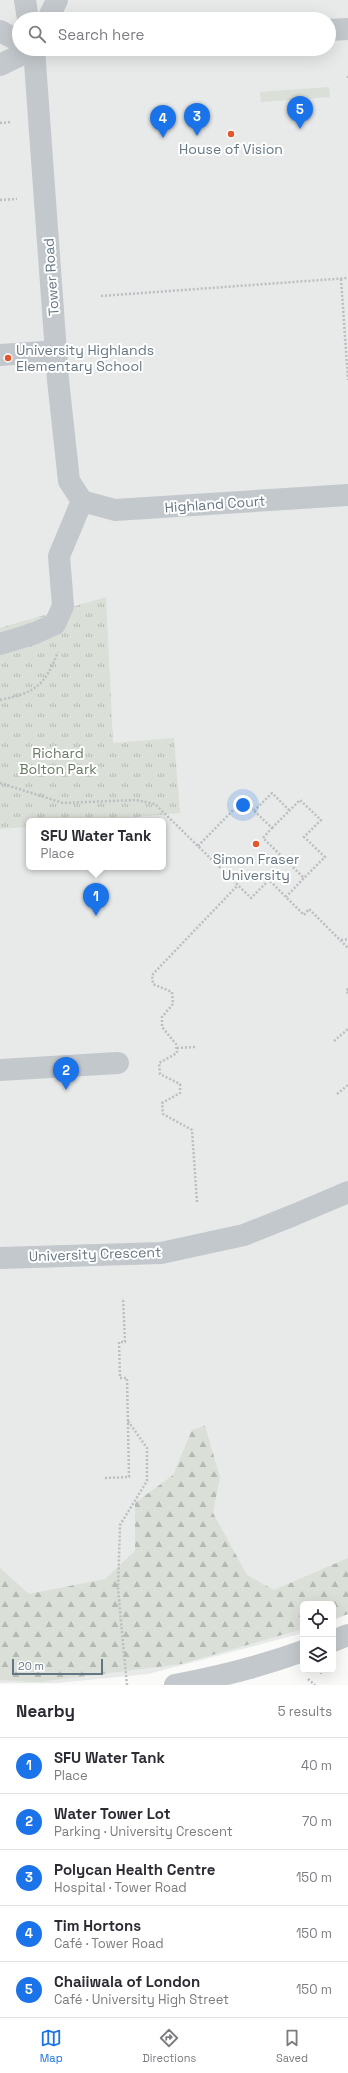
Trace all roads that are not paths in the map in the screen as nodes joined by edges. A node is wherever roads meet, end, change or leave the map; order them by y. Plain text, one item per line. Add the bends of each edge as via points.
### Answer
1 (24, 0) edge
2 (57, 0) edge
3 (27, 12) edge
4 (51, 12) edge
5 (348, 29) edge
6 (336, 30) edge
7 (0, 31) edge
8 (12, 37) edge
9 (19, 56) edge
10 (35, 56) edge
11 (0, 65) edge
12 (56, 351) junction
13 (0, 355) edge
14 (348, 495) edge
15 (82, 501) junction
16 (0, 644) edge
17 (118, 1063) dead end
18 (0, 1070) edge
19 (348, 1192) edge
20 (0, 1258) edge
21 (348, 1635) edge
22 (336, 1640) edge
23 (300, 1652) edge
24 (175, 1685) edge

1 - 3 street
2 - 4 street
5 - 6 street
7 - 8 street
9 - 11 street
10 - 12 street, Tower Road
12 - 13 street
12 - 15 street, Tower Road via 69,482
14 - 15 street, Highland Court via 115,510
15 - 16 street via 59,556 63,606 54,624 33,634
17 - 18 street
19 - 20 street, University Crescent via 244,1235 161,1253
21 - 22 street
23 - 24 street

